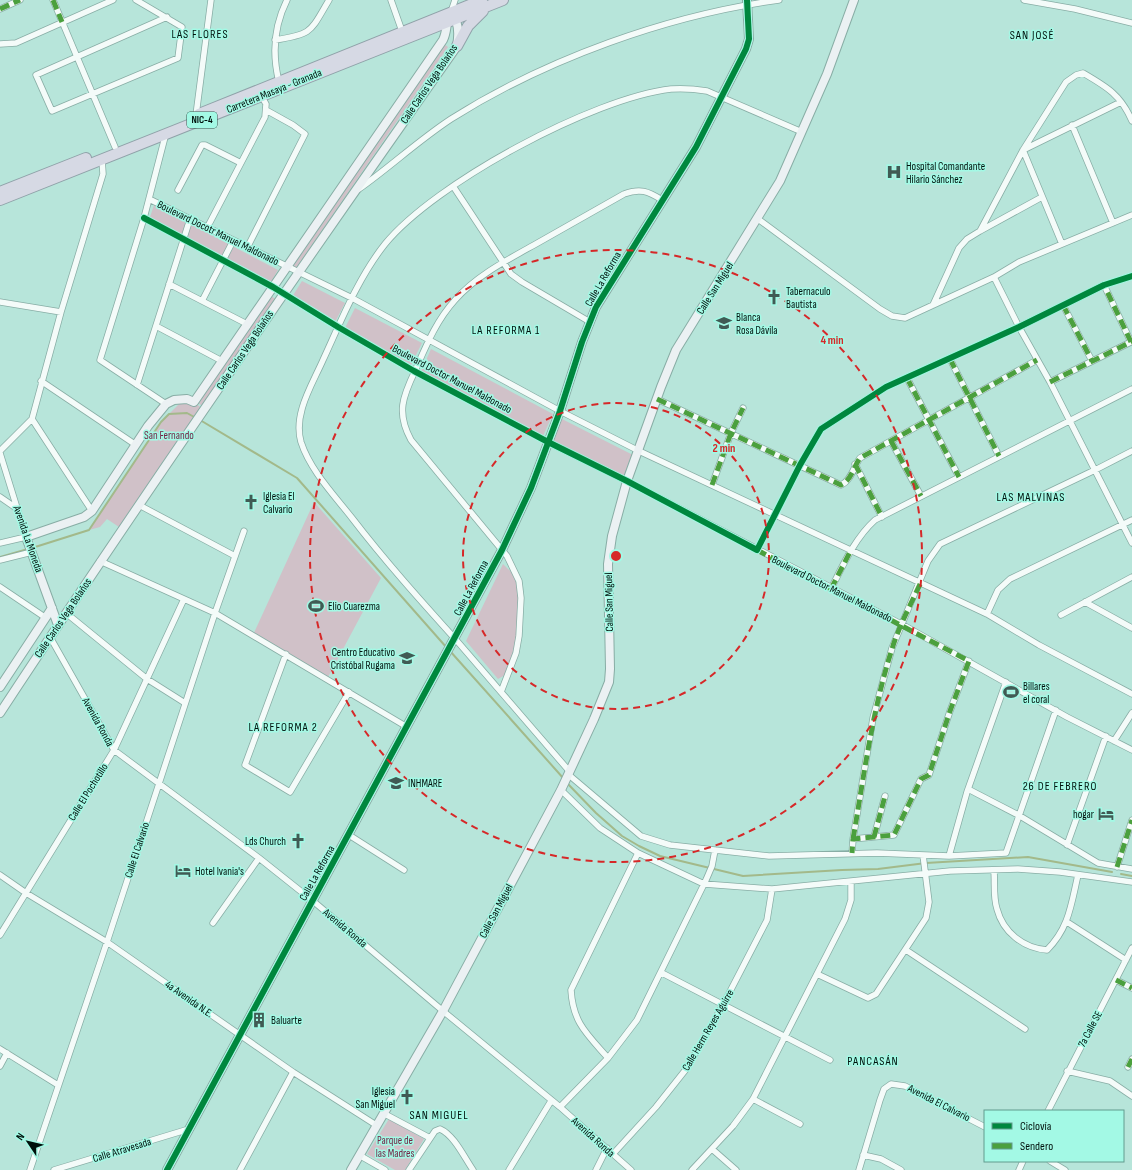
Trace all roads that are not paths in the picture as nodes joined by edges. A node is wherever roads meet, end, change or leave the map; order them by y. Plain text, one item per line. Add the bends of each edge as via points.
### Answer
1 (20, 0) edge
2 (53, 0) edge
3 (113, 0) edge
4 (136, 0) edge
5 (210, 0) edge
6 (287, 0) edge
7 (329, 0) edge
8 (391, 0) edge
9 (455, 0) edge
10 (482, 0) edge
11 (503, 0) edge
12 (779, 0) edge
13 (854, 0) edge
14 (1024, 0) edge
15 (747, 2) edge
16 (492, 4) junction
17 (0, 9) edge
18 (167, 17) junction
19 (451, 18) junction
20 (62, 22) junction
21 (1132, 23) edge
22 (403, 36) junction
23 (275, 40) junction
24 (0, 44) edge
25 (457, 46) junction
26 (78, 56) junction
27 (279, 82) junction
28 (94, 93) junction
29 (262, 97) junction
30 (722, 97) junction
31 (1121, 102) junction
32 (266, 110) junction
33 (196, 115) junction
34 (1132, 122) edge
35 (1072, 125) junction
36 (802, 132) junction
37 (166, 133) junction
38 (115, 147) junction
39 (1023, 150) junction
40 (102, 159) junction
41 (241, 163) junction
42 (453, 186) junction
43 (178, 190) dead end
44 (0, 192) edge
45 (354, 192) junction
46 (1042, 197) junction
47 (149, 199) junction
48 (0, 200) edge
49 (662, 200) junction
50 (1132, 215) edge
51 (144, 218) junction
52 (190, 219) junction
53 (758, 219) junction
54 (1113, 223) junction
55 (207, 228) junction
56 (980, 231) junction
57 (184, 238) junction
58 (233, 241) junction
59 (1062, 244) junction
60 (247, 248) junction
61 (224, 259) junction
62 (502, 263) junction
63 (286, 266) junction
64 (298, 272) junction
65 (1132, 276) edge
66 (994, 277) junction
67 (169, 284) junction
68 (1104, 285) junction
69 (273, 287) junction
70 (284, 293) junction
71 (352, 298) junction
72 (202, 301) junction
73 (0, 302) edge
74 (933, 305) junction
75 (1063, 305) junction
76 (61, 312) junction
77 (590, 322) junction
78 (247, 324) junction
79 (156, 326) junction
80 (338, 327) junction
81 (1019, 328) junction
82 (428, 339) junction
83 (950, 359) junction
84 (1037, 360) junction
85 (222, 361) junction
86 (1092, 361) junction
87 (414, 371) junction
88 (907, 378) junction
89 (41, 381) junction
90 (1050, 382) junction
91 (137, 385) junction
92 (1132, 389) edge
93 (970, 398) junction
94 (657, 399) junction
95 (194, 402) junction
96 (166, 404) junction
97 (743, 408) dead end
98 (560, 411) junction
99 (200, 416) junction
100 (32, 419) junction
101 (929, 420) junction
102 (1069, 421) junction
103 (731, 433) junction
104 (891, 441) junction
105 (548, 442) junction
106 (136, 445) junction
107 (639, 451) junction
108 (1132, 451) edge
109 (0, 452) edge
110 (999, 456) junction
111 (800, 464) junction
112 (855, 464) junction
113 (1095, 470) junction
114 (959, 476) junction
115 (627, 481) junction
116 (712, 485) junction
117 (921, 496) junction
118 (0, 497) edge
119 (139, 505) junction
120 (17, 508) junction
121 (92, 511) junction
122 (776, 515) junction
123 (882, 517) junction
124 (1132, 520) edge
125 (1124, 524) junction
126 (244, 531) dead end
127 (27, 538) junction
128 (0, 543) edge
129 (1132, 543) edge
130 (31, 550) junction
131 (502, 550) junction
132 (756, 550) junction
133 (851, 550) junction
134 (235, 556) junction
135 (0, 560) edge
136 (100, 561) junction
137 (1132, 577) edge
138 (920, 582) junction
139 (0, 587) edge
140 (831, 589) junction
141 (184, 599) junction
142 (1085, 602) junction
143 (52, 608) junction
144 (66, 613) junction
145 (215, 613) junction
146 (986, 614) junction
147 (1061, 615) dead end
148 (46, 618) junction
149 (58, 625) junction
150 (902, 625) junction
151 (1132, 628) edge
152 (50, 637) junction
153 (454, 641) junction
154 (286, 654) junction
155 (969, 661) junction
156 (147, 679) junction
157 (1006, 682) junction
158 (0, 687) edge
159 (348, 692) junction
160 (501, 692) junction
161 (1132, 694) edge
162 (184, 703) junction
163 (1056, 710) junction
164 (0, 713) edge
165 (1132, 713) edge
166 (407, 727) junction
167 (1106, 736) junction
168 (1114, 740) junction
169 (114, 750) junction
170 (1132, 750) edge
171 (569, 775) junction
172 (158, 784) junction
173 (562, 789) junction
174 (968, 789) junction
175 (885, 796) dead end
176 (1020, 816) junction
177 (1132, 820) edge
178 (349, 835) junction
179 (874, 837) junction
180 (853, 839) junction
181 (1067, 845) junction
182 (714, 852) junction
183 (638, 853) junction
184 (852, 853) junction
185 (949, 856) junction
186 (924, 857) junction
187 (258, 858) junction
188 (1117, 867) junction
189 (1132, 869) edge
190 (404, 870) dead end
191 (994, 871) junction
192 (0, 874) edge
193 (926, 875) junction
194 (1078, 875) junction
195 (705, 882) junction
196 (851, 882) junction
197 (1132, 882) edge
198 (772, 889) junction
199 (26, 893) junction
200 (313, 901) junction
201 (1067, 922) junction
202 (213, 923) dead end
203 (0, 935) edge
204 (107, 942) junction
205 (1132, 948) edge
206 (906, 950) junction
207 (1126, 960) junction
208 (662, 973) junction
209 (817, 974) junction
210 (1116, 980) junction
211 (1132, 988) edge
212 (724, 1005) junction
213 (443, 1011) junction
214 (1025, 1029) dead end
215 (239, 1034) junction
216 (786, 1037) junction
217 (0, 1049) edge
218 (7, 1054) junction
219 (608, 1058) junction
220 (1132, 1059) edge
221 (830, 1060) dead end
222 (0, 1066) edge
223 (1128, 1067) dead end
224 (1068, 1071) junction
225 (293, 1072) junction
226 (58, 1085) junction
227 (1132, 1096) edge
228 (753, 1099) junction
229 (551, 1101) junction
230 (560, 1107) junction
231 (1048, 1110) edge
232 (384, 1113) junction
233 (800, 1124) dead end
234 (376, 1126) junction
235 (984, 1126) edge
236 (189, 1129) junction
237 (430, 1138) junction
238 (606, 1148) junction
239 (712, 1149) junction
240 (613, 1154) junction
241 (360, 1155) junction
242 (863, 1155) junction
243 (1052, 1162) edge
244 (30, 1170) edge
245 (54, 1170) edge
246 (167, 1170) edge
247 (240, 1170) edge
248 (351, 1170) edge
249 (385, 1170) edge
250 (409, 1170) edge
251 (473, 1170) edge
252 (510, 1170) edge
253 (596, 1170) edge
254 (631, 1170) edge
255 (692, 1170) edge
256 (736, 1170) edge
257 (859, 1170) edge
258 (901, 1170) edge
259 (1066, 1170) edge

1 - 17 street
2 - 20 street
3 - 20 street
4 - 18 street
5 - 33 street
6 - 23 street
7 - 23 street via 315,25 308,32 300,36
8 - 22 street
9 - 19 street
10 - 19 highway, Carretera Masaya - Granada / NIC-4
11 - 16 highway, Carretera Masaya - Granada / NIC-4
12 - 15 street
13 - 36 street, Calle San Miguel via 827,74
14 - 21 street
15 - 30 street, Calle La Reforma via 749,39
15 - 45 street via 641,32 528,78 451,120
16 - 19 highway, Carretera Masaya - Granada / NIC-4
16 - 25 highway via 468,26
18 - 26 street
18 - 28 street via 182,27 178,58
19 - 22 highway, Carretera Masaya - Granada / NIC-4
19 - 25 street, Calle Carlos Vega Bolaños via 459,36
19 - 63 street, Calle Carlos Vega Bolaños via 443,40
20 - 24 street via 16,42
20 - 26 street
22 - 27 highway, Carretera Masaya - Granada / NIC-4
22 - 29 highway, Carretera Masaya - Granada / NIC-4
23 - 27 street via 275,66
25 - 45 street, Calle Carlos Vega Bolaños
26 - 28 street
26 - 28 street via 36,75 52,111
27 - 33 highway, Carretera Masaya - Granada / NIC-4
28 - 38 street
29 - 32 street
29 - 37 highway, Carretera Masaya - Granada / NIC-4
30 - 36 street
30 - 42 street via 692,88 672,89 634,97 583,115
30 - 49 street, Calle La Reforma via 696,147
31 - 34 street via 1125,105
31 - 35 street
31 - 39 street via 1107,87 1083,73 1076,75 1066,82
32 - 41 street
32 - 60 street via 305,134
33 - 38 highway, Carretera Masaya - Granada / NIC-4
35 - 39 street
35 - 54 street
36 - 53 street, Calle San Miguel via 780,181
37 - 40 highway, Carretera Masaya - Granada / NIC-4
37 - 47 street
38 - 44 highway, Carretera Masaya - Granada / NIC-4
39 - 46 street
39 - 56 street
40 - 48 highway, Carretera Masaya - Granada / NIC-4
40 - 76 street via 103,174
41 - 43 street via 202,145
41 - 55 street
42 - 62 street
42 - 71 street via 429,202 392,236 376,257
45 - 64 street, Calle Carlos Vega Bolaños
46 - 56 street
46 - 59 street
47 - 51 street
47 - 52 street, Boulevard Docotr Manuel Maldonado
49 - 62 street via 638,189 624,194
49 - 77 street, Calle La Reforma via 596,307
50 - 54 street
51 - 57 street, Boulevard Doctor Manuel Maldonado
51 - 91 street via 100,360
52 - 55 street, Boulevard Docotr Manuel Maldonado
52 - 57 street
53 - 74 street via 892,316 905,318
53 - 94 street, Calle San Miguel via 676,350
54 - 59 street
55 - 58 street, Boulevard Docotr Manuel Maldonado
56 - 74 street via 959,248
57 - 61 street, Boulevard Doctor Manuel Maldonado
57 - 67 street
58 - 60 street, Boulevard Docotr Manuel Maldonado
58 - 61 street
59 - 66 street via 1019,262
60 - 63 street, Boulevard Docotr Manuel Maldonado
61 - 69 street, Boulevard Doctor Manuel Maldonado
61 - 72 street
62 - 77 street via 522,282
62 - 82 street via 455,300
63 - 64 street, Boulevard Doctor Manuel Maldonado
63 - 69 street, Calle Carlos Vega Bolaños
64 - 70 street, Calle Carlos Vega Bolaños
64 - 71 street, Boulevard Doctor Manuel Maldonado
65 - 68 street
66 - 74 street
66 - 81 street
67 - 72 street
67 - 79 street
68 - 75 street
68 - 86 street via 1131,342
69 - 70 street, Boulevard Doctor Manuel Maldonado
69 - 78 street, Calle Carlos Vega Bolaños
70 - 80 street, Boulevard Doctor Manuel Maldonado
70 - 99 street, Calle Carlos Vega Bolaños
71 - 80 street
71 - 82 street, Boulevard Doctor Manuel Maldonado
72 - 78 street
73 - 76 street
75 - 81 street
75 - 86 street
76 - 89 street
77 - 98 street, Calle La Reforma
78 - 85 street, Calle Carlos Vega Bolaños
79 - 85 street
79 - 91 street
80 - 87 street, Boulevard Doctor Manuel Maldonado
80 - 153 street via 303,407 300,426 303,447 318,472 385,560
81 - 83 street
81 - 84 street
82 - 87 street
82 - 98 street, Boulevard Doctor Manuel Maldonado
83 - 88 street
83 - 93 street
84 - 90 street
84 - 93 street
85 - 95 street, Calle Carlos Vega Bolaños
86 - 90 street
87 - 105 street, Boulevard Doctor Manuel Maldonado
87 - 131 street via 403,398 406,430 411,440
88 - 101 street
88 - 111 street via 886,387 821,429
89 - 100 street
89 - 106 street
90 - 102 street
91 - 96 street
92 - 102 street
93 - 101 street
93 - 110 street
94 - 103 street
94 - 107 street, Calle San Miguel
95 - 96 street via 187,399 174,400
95 - 99 street
96 - 106 street
97 - 103 street
98 - 105 street, Calle La Reforma
98 - 107 street, Boulevard Doctor Manuel Maldonado
99 - 119 street, Calle Carlos Vega Bolaños
100 - 109 street
100 - 121 street
101 - 104 street
101 - 114 street
102 - 110 street
102 - 113 street
103 - 111 street
103 - 116 street
104 - 112 street via 860,458
104 - 117 street
105 - 115 street, Boulevard Doctor Manuel Maldonado
105 - 131 street, Calle La Reforma via 531,488
106 - 121 street
107 - 115 street, Calle San Miguel
107 - 116 street, Boulevard Doctor Manuel Maldonado
108 - 113 street
109 - 120 street, Avenida La Moneda
110 - 114 street
111 - 112 street via 841,484 847,482
111 - 122 street
112 - 123 street
113 - 125 street
113 - 138 street via 940,544 928,561
114 - 117 street
115 - 132 street, Boulevard Doctor Manuel Maldonado
115 - 171 street, Calle San Miguel via 609,555 609,682
116 - 122 street, Boulevard Doctor Manuel Maldonado
117 - 123 street
118 - 120 street
119 - 134 street
119 - 136 street, Calle Carlos Vega Bolaños
120 - 127 street, Avenida La Moneda
121 - 127 street via 84,517
122 - 132 street
122 - 133 street, Boulevard Doctor Manuel Maldonado
123 - 133 street via 868,526
124 - 125 street
125 - 129 street
125 - 146 street via 1010,579 998,590
126 - 134 street, Calle El Calvario
127 - 128 street
127 - 130 street, Avenida La Moneda
130 - 135 street
130 - 143 street, Avenida La Moneda
131 - 153 street, Calle La Reforma
131 - 160 street via 512,563 519,581 521,598 520,636
132 - 140 street, Boulevard Doctor Manuel Maldonado
133 - 138 street, Boulevard Doctor Manuel Maldonado
133 - 140 street
134 - 145 street, Calle El Calvario
136 - 141 street
136 - 144 street, Calle Carlos Vega Bolaños
137 - 142 street
138 - 146 street, Boulevard Doctor Manuel Maldonado
138 - 150 street
139 - 148 street
140 - 150 street, Boulevard Doctor Manuel Maldonado
141 - 145 street
141 - 156 street, Calle El Pochotillo
142 - 147 street
142 - 151 street
143 - 148 street, Calle Carlos Vega Bolaños
143 - 149 street, Avenida La Moneda
144 - 149 street, Calle Carlos Vega Bolaños
144 - 156 street
145 - 154 street
145 - 162 street, Calle El Calvario
146 - 161 street, Boulevard Doctor Manuel Maldonado via 1039,646
148 - 158 street, Calle Carlos Vega Bolaños
149 - 152 street, Calle Carlos Vega Bolaños
150 - 155 street, Boulevard Doctor Manuel Maldonado
150 - 180 street via 892,648 874,718
152 - 164 street, Calle Carlos Vega Bolaños
152 - 169 street, Avenida Ronda
153 - 160 street
153 - 166 street, Calle La Reforma
154 - 159 street
154 - 159 street via 245,765 290,792
155 - 157 street, Boulevard Doctor Manuel Maldonado
155 - 179 street via 929,775 921,778 894,835
156 - 162 street
156 - 169 street, Calle El Pochotillo
157 - 163 street
157 - 174 street
159 - 166 street
160 - 171 street
162 - 172 street, Calle El Calvario
163 - 167 street
163 - 176 street
165 - 168 street
166 - 178 street, Calle La Reforma
167 - 168 street
167 - 181 street
168 - 170 street
169 - 172 street, Avenida Ronda
169 - 199 street, Calle El Pochotillo
171 - 173 street, Calle San Miguel
171 - 182 street via 641,836 670,845
172 - 187 street, Avenida Ronda
172 - 204 street, Calle El Calvario
173 - 183 street via 600,828
173 - 213 street, Calle San Miguel
174 - 176 street
174 - 185 street
175 - 179 street
176 - 181 street
176 - 185 street via 1006,853
177 - 188 street
178 - 190 street
178 - 200 street, Calle La Reforma
179 - 180 street
180 - 184 street
181 - 188 street via 1098,863
182 - 184 street via 769,856
182 - 195 street via 712,866
183 - 195 street
183 - 219 street via 572,990 572,1005 577,1019
184 - 186 street
185 - 186 street
186 - 193 street
187 - 200 street, Avenida Ronda
187 - 202 street
188 - 189 street
191 - 193 street via 950,871
191 - 194 street via 1018,869
191 - 201 street via 996,908 1004,926 1016,939 1035,949 1046,950 1054,943
192 - 199 street, 4a Avenida N.E.
193 - 196 street
193 - 206 street via 929,902 926,918
194 - 197 street
194 - 201 street
195 - 198 street via 739,888
195 - 208 street
196 - 198 street
196 - 209 street via 851,900 845,919
198 - 212 street, Calle Herm Reyes Aguirre via 767,920
199 - 203 street, Calle El Pochotillo
199 - 204 street, 4a Avenida N.E.
200 - 213 street, Avenida Ronda
200 - 215 street, Calle La Reforma
201 - 207 street
204 - 215 street, 4a Avenida N.E.
204 - 226 street, Calle El Calvario
205 - 207 street, 7a Calle SE
206 - 209 street via 876,994 868,998
206 - 214 street
207 - 210 street, 7a Calle SE
208 - 212 street
208 - 219 street via 637,1020
209 - 216 street
210 - 211 street
210 - 224 street, 7a Calle SE
212 - 216 street
212 - 240 street, Calle Herm Reyes Aguirre via 687,1068
213 - 229 street, Avenida Ronda
213 - 232 street, Calle San Miguel
215 - 225 street, 4a Avenida N.E.
215 - 236 street, Calle La Reforma
216 - 221 street
216 - 228 street
217 - 218 street
218 - 222 street
218 - 226 street
219 - 230 street
220 - 223 street
224 - 227 street via 1110,1081
224 - 231 street, 7a Calle SE
225 - 234 street, 4a Avenida N.E.
225 - 247 street
226 - 244 street, Calle El Calvario
228 - 233 street
228 - 239 street
229 - 230 street, Avenida Ronda
229 - 252 street
230 - 238 street, Avenida Ronda
232 - 234 street, Calle San Miguel
232 - 237 street
234 - 241 street, Calle San Miguel
235 - 242 street, Avenida El Calvario via 905,1086 891,1084 884,1089
236 - 245 street, Calle Atravesada
236 - 246 street, Calle La Reforma
237 - 250 street
237 - 251 street via 440,1129 444,1131
238 - 240 street, Avenida Ronda
238 - 253 street
239 - 255 street
239 - 256 street
240 - 254 street, Avenida Ronda
241 - 248 street, Calle San Miguel
241 - 249 street
242 - 257 street
242 - 258 street via 881,1159
243 - 259 street

